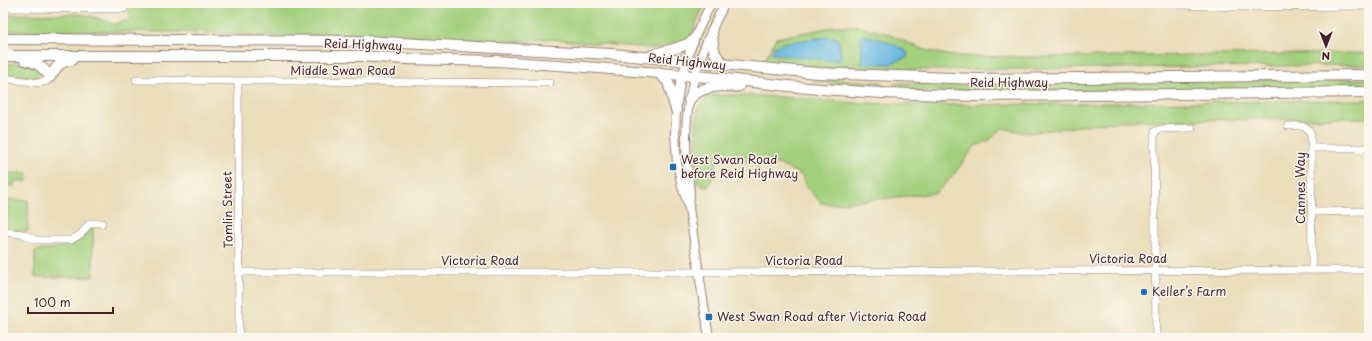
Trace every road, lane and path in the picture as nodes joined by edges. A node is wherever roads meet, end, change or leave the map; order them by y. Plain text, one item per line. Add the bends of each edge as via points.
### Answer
1 (711, 3) edge
2 (725, 3) edge
3 (1178, 3) edge
4 (1234, 5) edge
5 (1299, 5) edge
6 (1368, 5) edge
7 (124, 6) edge
8 (3, 8) edge
9 (712, 31) junction
10 (3, 39) edge
11 (693, 41) junction
12 (3, 57) edge
13 (106, 57) junction
14 (648, 57) junction
15 (687, 61) junction
16 (699, 62) junction
17 (726, 65) junction
18 (658, 72) junction
19 (683, 75) junction
20 (1369, 75) edge
21 (694, 76) junction
22 (3, 78) edge
23 (50, 78) junction
24 (136, 80) dead end
25 (238, 82) junction
26 (550, 82) dead end
27 (751, 82) junction
28 (1369, 92) edge
29 (689, 100) junction
30 (676, 110) junction
31 (1288, 126) dead end
32 (1192, 128) dead end
33 (1312, 148) junction
34 (1369, 148) edge
35 (689, 208) junction
36 (1369, 211) edge
37 (1312, 212) junction
38 (102, 223) dead end
39 (3, 232) edge
40 (1312, 269) junction
41 (1154, 270) junction
42 (1369, 270) edge
43 (240, 272) junction
44 (698, 272) junction
45 (239, 338) edge
46 (709, 338) edge
47 (1156, 338) edge

1 - 11 main road
2 - 9 main road
3 - 4 street
4 - 5 street
5 - 6 street
7 - 8 street
9 - 16 main road
9 - 17 highway via 714,53 718,60
10 - 14 highway, Reid Highway via 365,41
11 - 14 highway via 682,48
11 - 15 main road
12 - 13 highway, Reid Highway
12 - 23 highway via 38,64
13 - 18 highway, Reid Highway via 362,56 497,61
13 - 23 highway via 64,61 58,65
14 - 15 highway, Reid Highway
15 - 16 highway, Reid Highway
15 - 19 main road
16 - 17 highway, Reid Highway
16 - 21 main road
17 - 20 highway, Reid Highway via 818,73 977,79
18 - 19 highway, Reid Highway
18 - 30 highway via 668,82
19 - 21 highway, Reid Highway
19 - 30 main road
21 - 27 highway, Reid Highway
21 - 29 main road
22 - 23 street via 39,83
24 - 25 street, Middle Swan Road
25 - 26 street, Middle Swan Road
25 - 43 street, Tomlin Street
27 - 28 highway, Reid Highway via 881,93 977,96
27 - 29 highway via 737,87 705,89 694,94
29 - 35 main road via 686,136 691,197
30 - 35 main road via 677,163
31 - 33 street, Cannes Way via 1303,126 1310,130
32 - 41 street via 1155,131
33 - 34 street
33 - 37 street, Cannes Way
35 - 44 main road
36 - 37 street
37 - 40 street, Cannes Way
38 - 39 street via 88,225 81,234 71,240 35,240 23,234
40 - 41 street, Victoria Road
40 - 42 street, Victoria Road
41 - 44 street, Victoria Road
41 - 47 street
43 - 44 street, Victoria Road
43 - 45 street, Tomlin Street
44 - 46 main road

